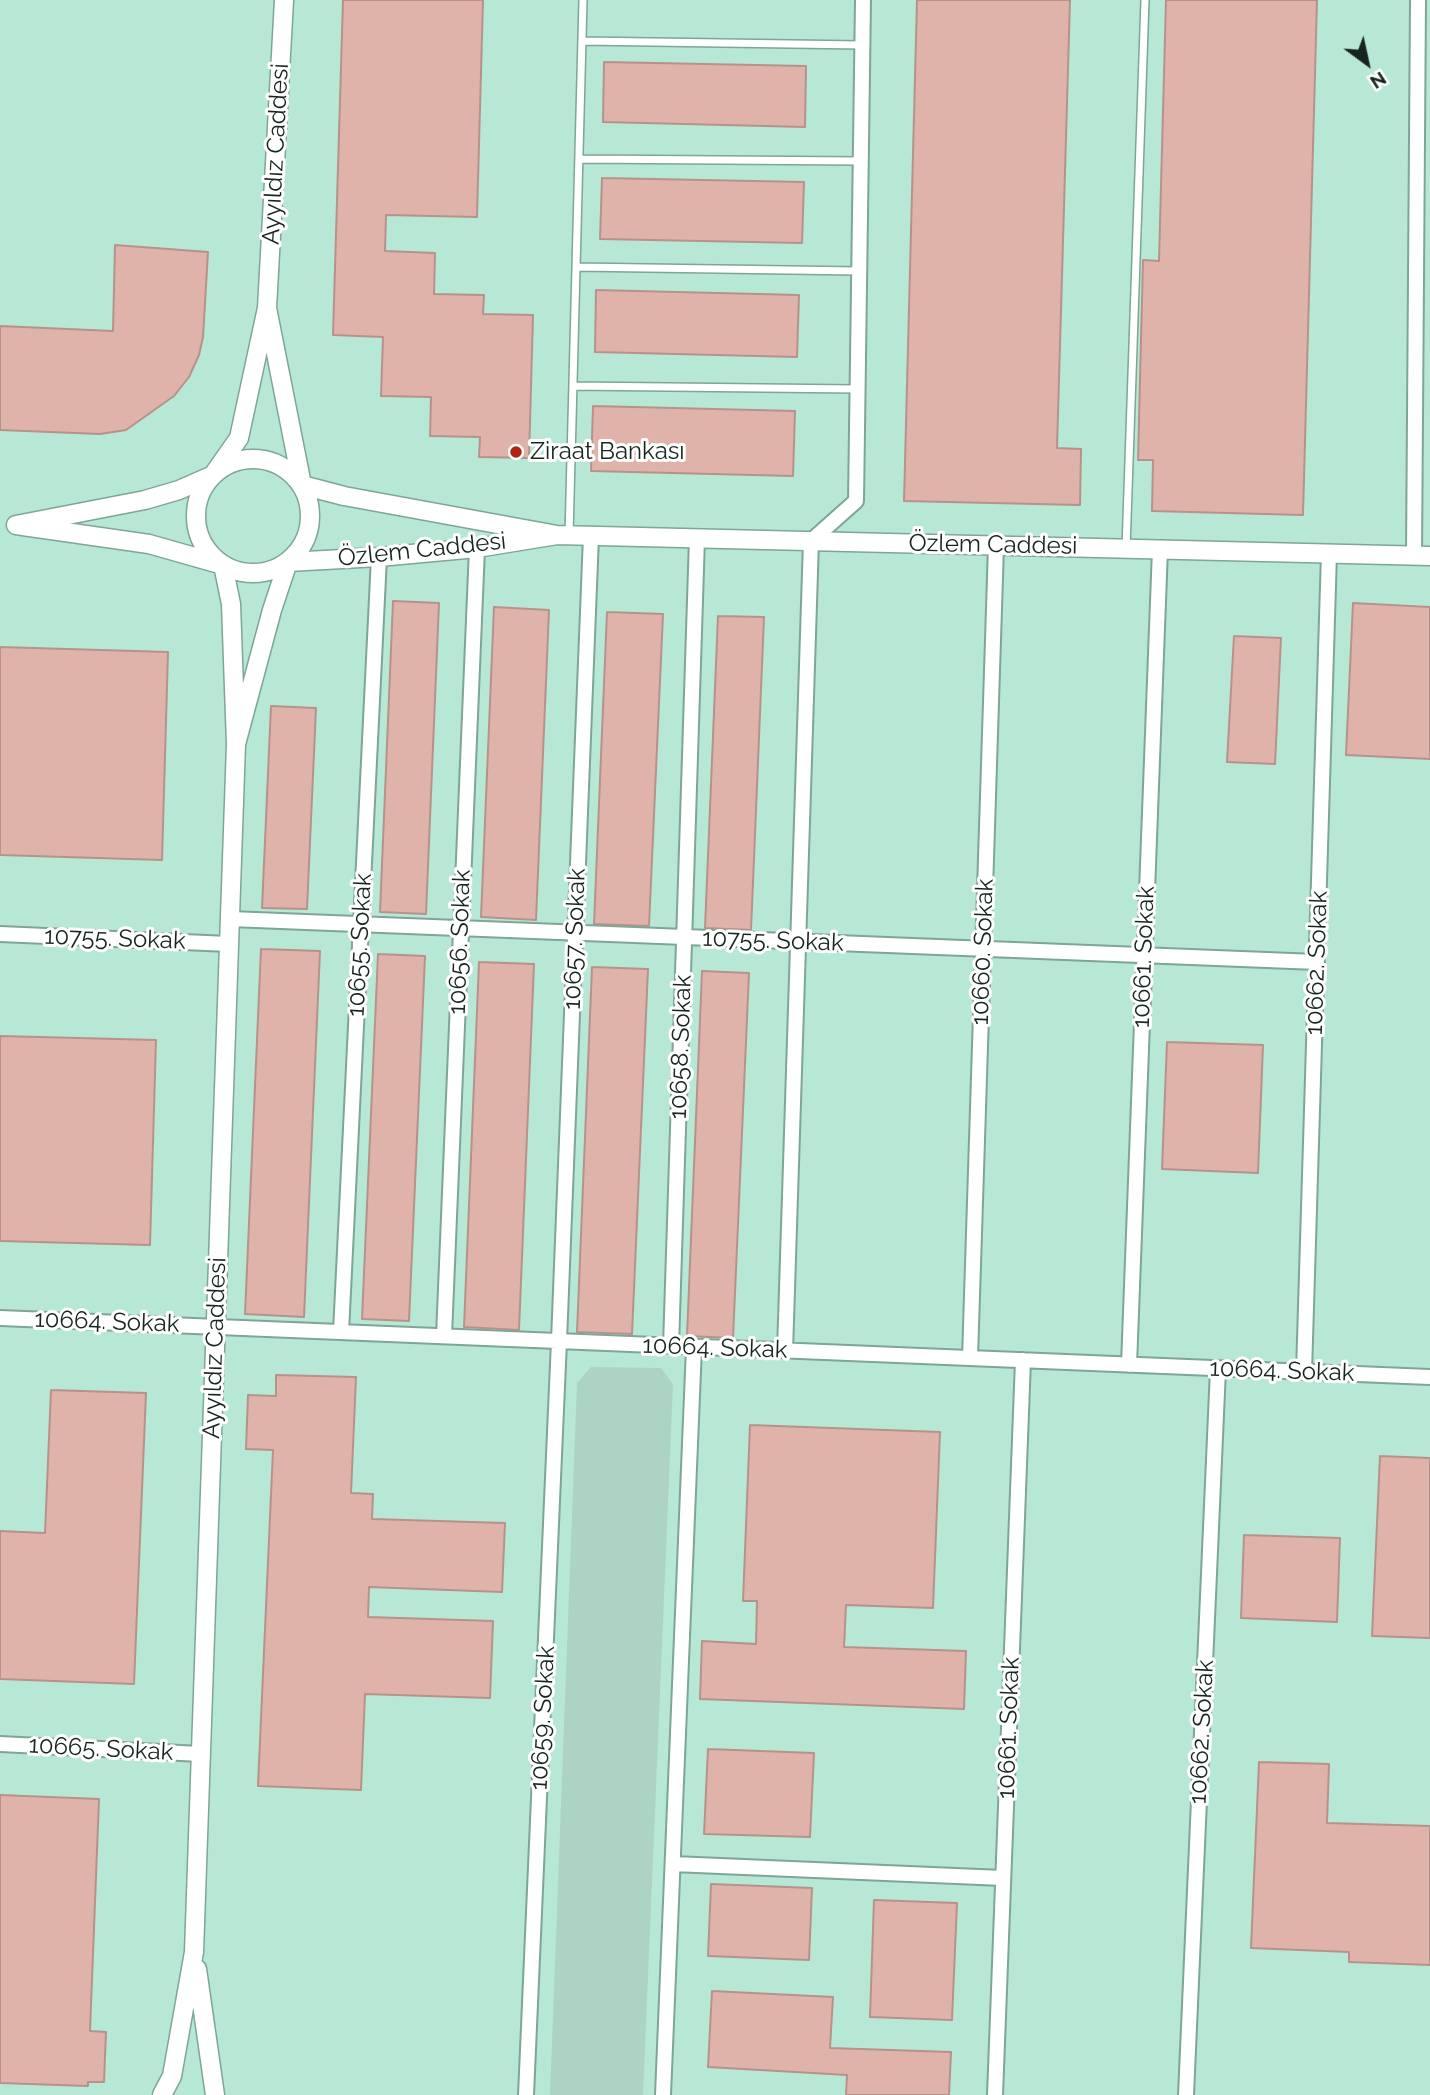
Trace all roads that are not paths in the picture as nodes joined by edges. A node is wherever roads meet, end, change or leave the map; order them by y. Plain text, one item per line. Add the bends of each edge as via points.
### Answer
1 (284, 0) edge
2 (583, 0) edge
3 (863, 0) edge
4 (1145, 0) edge
5 (1418, 0) edge
6 (582, 41) junction
7 (862, 45) junction
8 (579, 159) junction
9 (860, 161) junction
10 (576, 267) junction
11 (859, 271) junction
12 (267, 308) junction
13 (573, 386) junction
14 (858, 389) junction
15 (213, 475) junction
16 (302, 485) junction
17 (8, 525) edge
18 (563, 535) junction
19 (591, 536) junction
20 (697, 538) junction
21 (811, 541) junction
22 (996, 546) junction
23 (477, 548) junction
24 (1126, 548) junction
25 (1160, 549) junction
26 (1329, 553) junction
27 (1422, 555) edge
28 (379, 557) junction
29 (288, 562) junction
30 (223, 565) junction
31 (236, 744) junction
32 (230, 919) junction
33 (361, 925) junction
34 (461, 928) junction
35 (575, 933) junction
36 (0, 934) edge
37 (684, 937) junction
38 (798, 942) junction
39 (229, 944) junction
40 (983, 949) junction
41 (1144, 955) junction
42 (1317, 962) junction
43 (0, 1318) edge
44 (216, 1327) junction
45 (341, 1332) junction
46 (444, 1336) junction
47 (559, 1341) junction
48 (671, 1346) junction
49 (694, 1347) junction
50 (785, 1351) junction
51 (970, 1358) junction
52 (1023, 1360) junction
53 (1129, 1365) junction
54 (1218, 1368) junction
55 (1304, 1372) junction
56 (1430, 1377) edge
57 (0, 1744) edge
58 (201, 1754) junction
59 (673, 1864) junction
60 (1003, 1878) junction
61 (194, 1952) junction
62 (162, 2095) edge
63 (215, 2095) edge
64 (526, 2095) edge
65 (663, 2095) edge
66 (995, 2095) edge
67 (1186, 2095) edge

1 - 12 street, Ayyıldız Caddesi
2 - 6 lane
3 - 7 street
4 - 24 lane
5 - 27 street
6 - 7 lane
6 - 8 lane
7 - 9 street
8 - 9 lane
8 - 10 lane
9 - 11 street
10 - 11 lane
10 - 13 lane
11 - 14 street
12 - 15 street, Ayyıldız Caddesi via 239,438
12 - 16 street, Ayyıldız Caddesi
13 - 14 lane
13 - 18 lane
14 - 21 street via 856,501
15 - 16 street via 243,459 260,459 284,468
15 - 17 street via 145,500
15 - 30 street via 202,489 196,523 210,554
16 - 18 street, Özlem Caddesi
16 - 29 street via 309,501 308,535
17 - 30 street via 149,544
18 - 19 street, Özlem Caddesi
18 - 23 street, Özlem Caddesi
19 - 20 street, Özlem Caddesi
19 - 35 street, 10657. Sokak
20 - 21 street, Özlem Caddesi
20 - 37 street, 10658. Sokak
21 - 22 street, Özlem Caddesi
21 - 38 street
22 - 24 street, Özlem Caddesi
22 - 40 street, 10660. Sokak
23 - 28 street, Özlem Caddesi
23 - 34 street, 10656. Sokak
24 - 25 street, Özlem Caddesi
25 - 26 street, Özlem Caddesi
25 - 41 street, 10661. Sokak
26 - 27 street, Özlem Caddesi
26 - 42 street, 10662. Sokak
28 - 29 street, Özlem Caddesi
28 - 33 street, 10655. Sokak
29 - 30 street via 256,573
29 - 31 street, Ayyıldız Caddesi
30 - 31 street, Ayyıldız Caddesi via 230,604
31 - 32 street, Ayyıldız Caddesi
32 - 33 street, 10755. Sokak
32 - 39 street, Ayyıldız Caddesi
33 - 34 street, 10755. Sokak
33 - 45 street, 10655. Sokak
34 - 35 street, 10755. Sokak
34 - 46 street, 10656. Sokak
35 - 37 street, 10755. Sokak
35 - 47 street, 10657. Sokak
36 - 39 street, 10755. Sokak
37 - 38 street, 10755. Sokak
37 - 48 street, 10658. Sokak
38 - 40 street, 10755. Sokak
38 - 50 street
39 - 44 street, Ayyıldız Caddesi
40 - 41 street, 10755. Sokak
40 - 51 street, 10660. Sokak
41 - 42 street, 10755. Sokak
41 - 53 street, 10661. Sokak
42 - 55 street, 10662. Sokak
43 - 44 street, 10664. Sokak
44 - 45 street, 10664. Sokak
44 - 58 street, Ayyıldız Caddesi
45 - 46 street, 10664. Sokak
46 - 47 street, 10664. Sokak
47 - 48 street, 10664. Sokak
47 - 64 street, 10659. Sokak
48 - 49 street, 10664. Sokak
49 - 50 street, 10664. Sokak
49 - 59 street
50 - 51 street, 10664. Sokak
51 - 52 street, 10664. Sokak
52 - 53 street, 10664. Sokak
52 - 60 street, 10661. Sokak
53 - 54 street, 10664. Sokak
54 - 55 street, 10664. Sokak
54 - 67 street, 10662. Sokak
55 - 56 street, 10664. Sokak
57 - 58 street, 10665. Sokak
58 - 61 street, Ayyıldız Caddesi
59 - 60 street
59 - 65 street
60 - 66 street, 10661. Sokak
61 - 62 street, Ayyıldız Caddesi via 172,2076
61 - 63 street, Ayyıldız Caddesi

